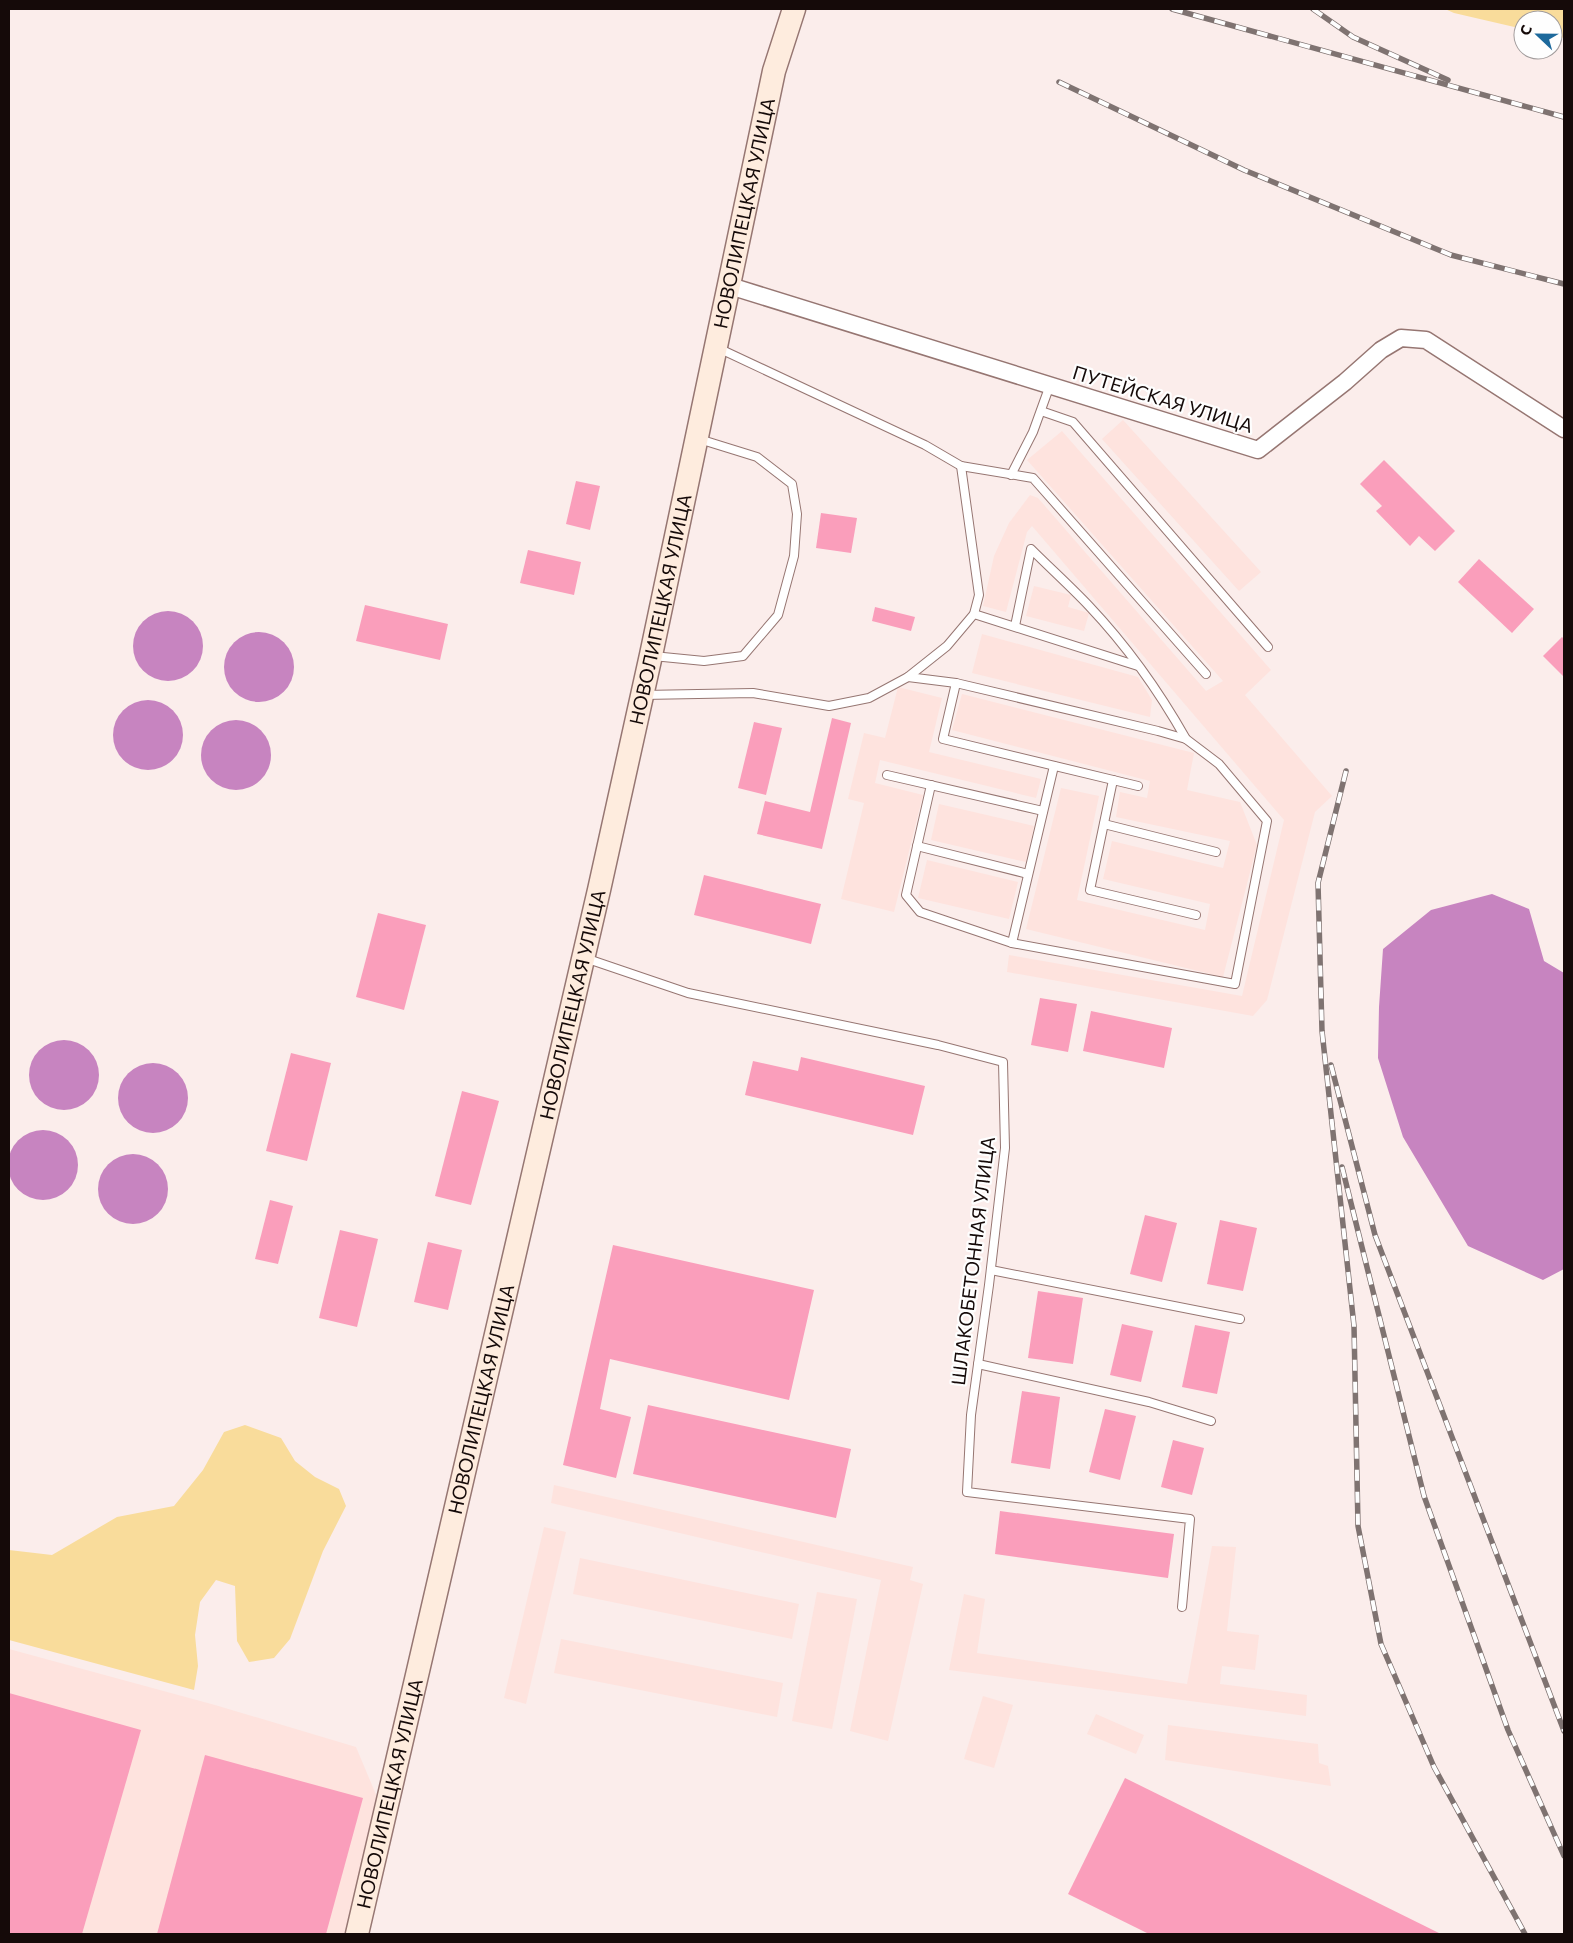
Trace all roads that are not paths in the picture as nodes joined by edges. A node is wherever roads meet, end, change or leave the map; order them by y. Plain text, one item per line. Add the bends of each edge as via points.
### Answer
1 (794, 9) edge
2 (730, 286) junction
3 (716, 347) junction
4 (1050, 385) junction
5 (1041, 411) junction
6 (1564, 429) edge
7 (697, 438) junction
8 (962, 466) junction
9 (1011, 476) junction
10 (974, 614) junction
11 (1015, 626) junction
12 (1268, 647) dead end
13 (651, 656) junction
14 (1138, 666) junction
15 (1206, 674) dead end
16 (908, 676) junction
17 (956, 683) junction
18 (642, 695) junction
19 (1186, 740) junction
20 (1054, 766) junction
21 (888, 775) dead end
22 (1113, 780) junction
23 (931, 785) junction
24 (1138, 786) dead end
25 (1043, 811) junction
26 (1104, 824) junction
27 (917, 846) junction
28 (1216, 852) dead end
29 (1028, 874) junction
30 (1196, 915) dead end
31 (1012, 943) junction
32 (583, 958) junction
33 (991, 1270) junction
34 (1240, 1319) dead end
35 (978, 1364) junction
36 (1211, 1421) dead end
37 (1182, 1607) dead end
38 (358, 1934) edge

1 - 2 street, НОВОЛИПЕЦКАЯ УЛИЦА via 774,72
2 - 3 street, НОВОЛИПЕЦКАЯ УЛИЦА
2 - 4 street, ПУТЕЙСКАЯ УЛИЦА
3 - 7 street, НОВОЛИПЕЦКАЯ УЛИЦА
3 - 8 lane via 925,445
4 - 5 lane
4 - 6 street, ПУТЕЙСКАЯ УЛИЦА via 1258,450 1381,350 1401,338 1426,340
5 - 9 lane
5 - 12 lane via 1073,422
7 - 13 street, НОВОЛИПЕЦКАЯ УЛИЦА
7 - 13 lane via 757,457 792,484 797,514 794,556 778,615 743,656 704,661
8 - 9 lane
8 - 10 lane via 979,595
9 - 15 lane via 1033,478
10 - 11 lane
10 - 16 lane via 947,646
11 - 14 lane
11 - 14 lane via 1031,549 1090,607
13 - 18 street, НОВОЛИПЕЦКАЯ УЛИЦА
14 - 19 lane
16 - 17 lane
16 - 18 lane via 869,698 830,706 754,693
17 - 19 lane
17 - 20 lane via 943,740
18 - 32 street, НОВОЛИПЕЦКАЯ УЛИЦА
19 - 31 lane via 1219,764 1267,821 1235,984
20 - 22 lane
20 - 25 lane
21 - 23 lane
22 - 24 lane
22 - 26 lane
23 - 25 lane
23 - 27 lane
25 - 29 lane
26 - 28 lane
26 - 30 lane via 1090,890
27 - 29 lane
27 - 31 lane via 906,895 920,912
29 - 31 lane
32 - 33 lane, ШЛАКОБЕТОННАЯ УЛИЦА via 688,993 938,1045 1004,1062 1005,1148
32 - 38 street, НОВОЛИПЕЦКАЯ УЛИЦА
33 - 34 lane
33 - 35 lane, ШЛАКОБЕТОННАЯ УЛИЦА
35 - 36 lane via 1149,1402
35 - 37 lane, ШЛАКОБЕТОННАЯ УЛИЦА via 971,1415 967,1492 1190,1519

